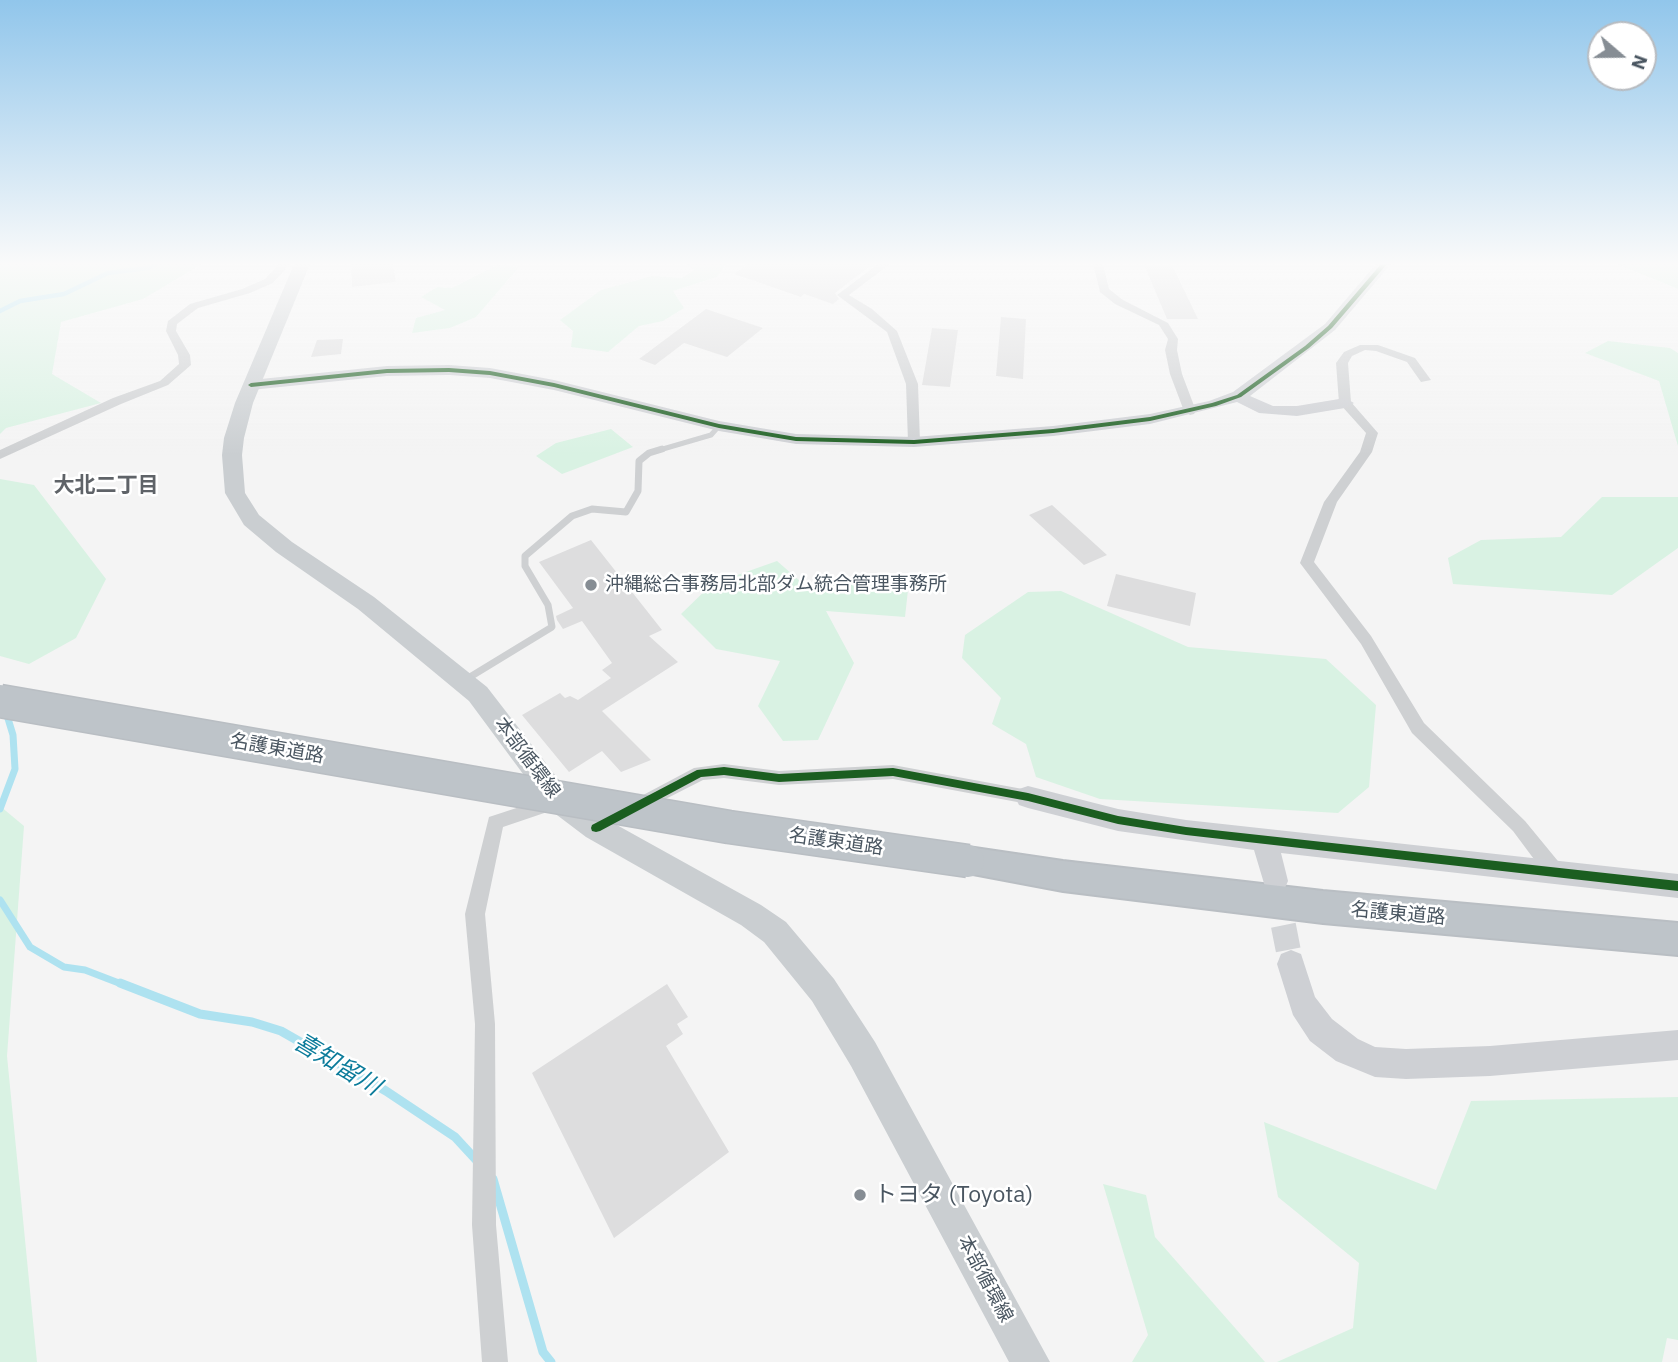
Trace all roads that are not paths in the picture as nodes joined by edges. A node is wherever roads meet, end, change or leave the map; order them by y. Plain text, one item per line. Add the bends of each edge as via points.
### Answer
1 (171, 328) edge
2 (275, 328) edge
3 (888, 328) edge
4 (1166, 328) edge
5 (1328, 328) edge
6 (1425, 380) dead end
7 (251, 385) junction
8 (1239, 396) junction
9 (1345, 403) junction
10 (1190, 411) junction
11 (719, 426) junction
12 (914, 442) junction
13 (0, 455) edge
14 (462, 681) junction
15 (0, 701) edge
16 (1028, 797) joint
17 (559, 802) junction
18 (596, 828) junction
19 (1264, 841) junction
20 (1555, 872) junction
21 (1275, 881) tunnel mouth
22 (1678, 886) edge
23 (1678, 939) edge
24 (1290, 964) tunnel mouth
25 (1678, 1045) edge
26 (495, 1362) edge
27 (1030, 1362) edge

1 - 13 street via 185,365 164,383
2 - 7 main road, 本部循環線
3 - 12 street via 912,384
4 - 10 street via 1173,339 1176,374
5 - 8 street
6 - 9 street via 1411,360 1364,347 1348,354 1342,363
7 - 11 street via 387,371 491,373
7 - 14 main road, 本部循環線 via 232,455 235,493 251,520 366,603
8 - 9 street via 1273,411
8 - 10 street
9 - 20 street via 1372,433 1366,452 1331,502 1307,563 1366,640 1418,728 1519,826
10 - 12 street via 1065,429
11 - 12 street via 796,439
11 - 14 lane via 711,435 649,453 639,461 638,491 626,512 593,509 572,516 525,556 525,566 548,606 552,627
14 - 17 main road, 本部循環線 via 478,694
15 - 23 highway, 名護東道路, bridge via 729,827 1063,876 1323,907
16 - 18 street via 893,772 779,778 724,771 700,773
16 - 19 street via 1118,820
17 - 18 main road, 本部循環線
17 - 26 street via 495,822 475,914 485,1024 484,1225
18 - 27 main road, 本部循環線 via 751,915 775,932 798,958 863,1054
19 - 20 street
19 - 21 street
20 - 22 street
24 - 25 street via 1303,1005 1321,1030 1347,1051 1375,1062 1490,1061

